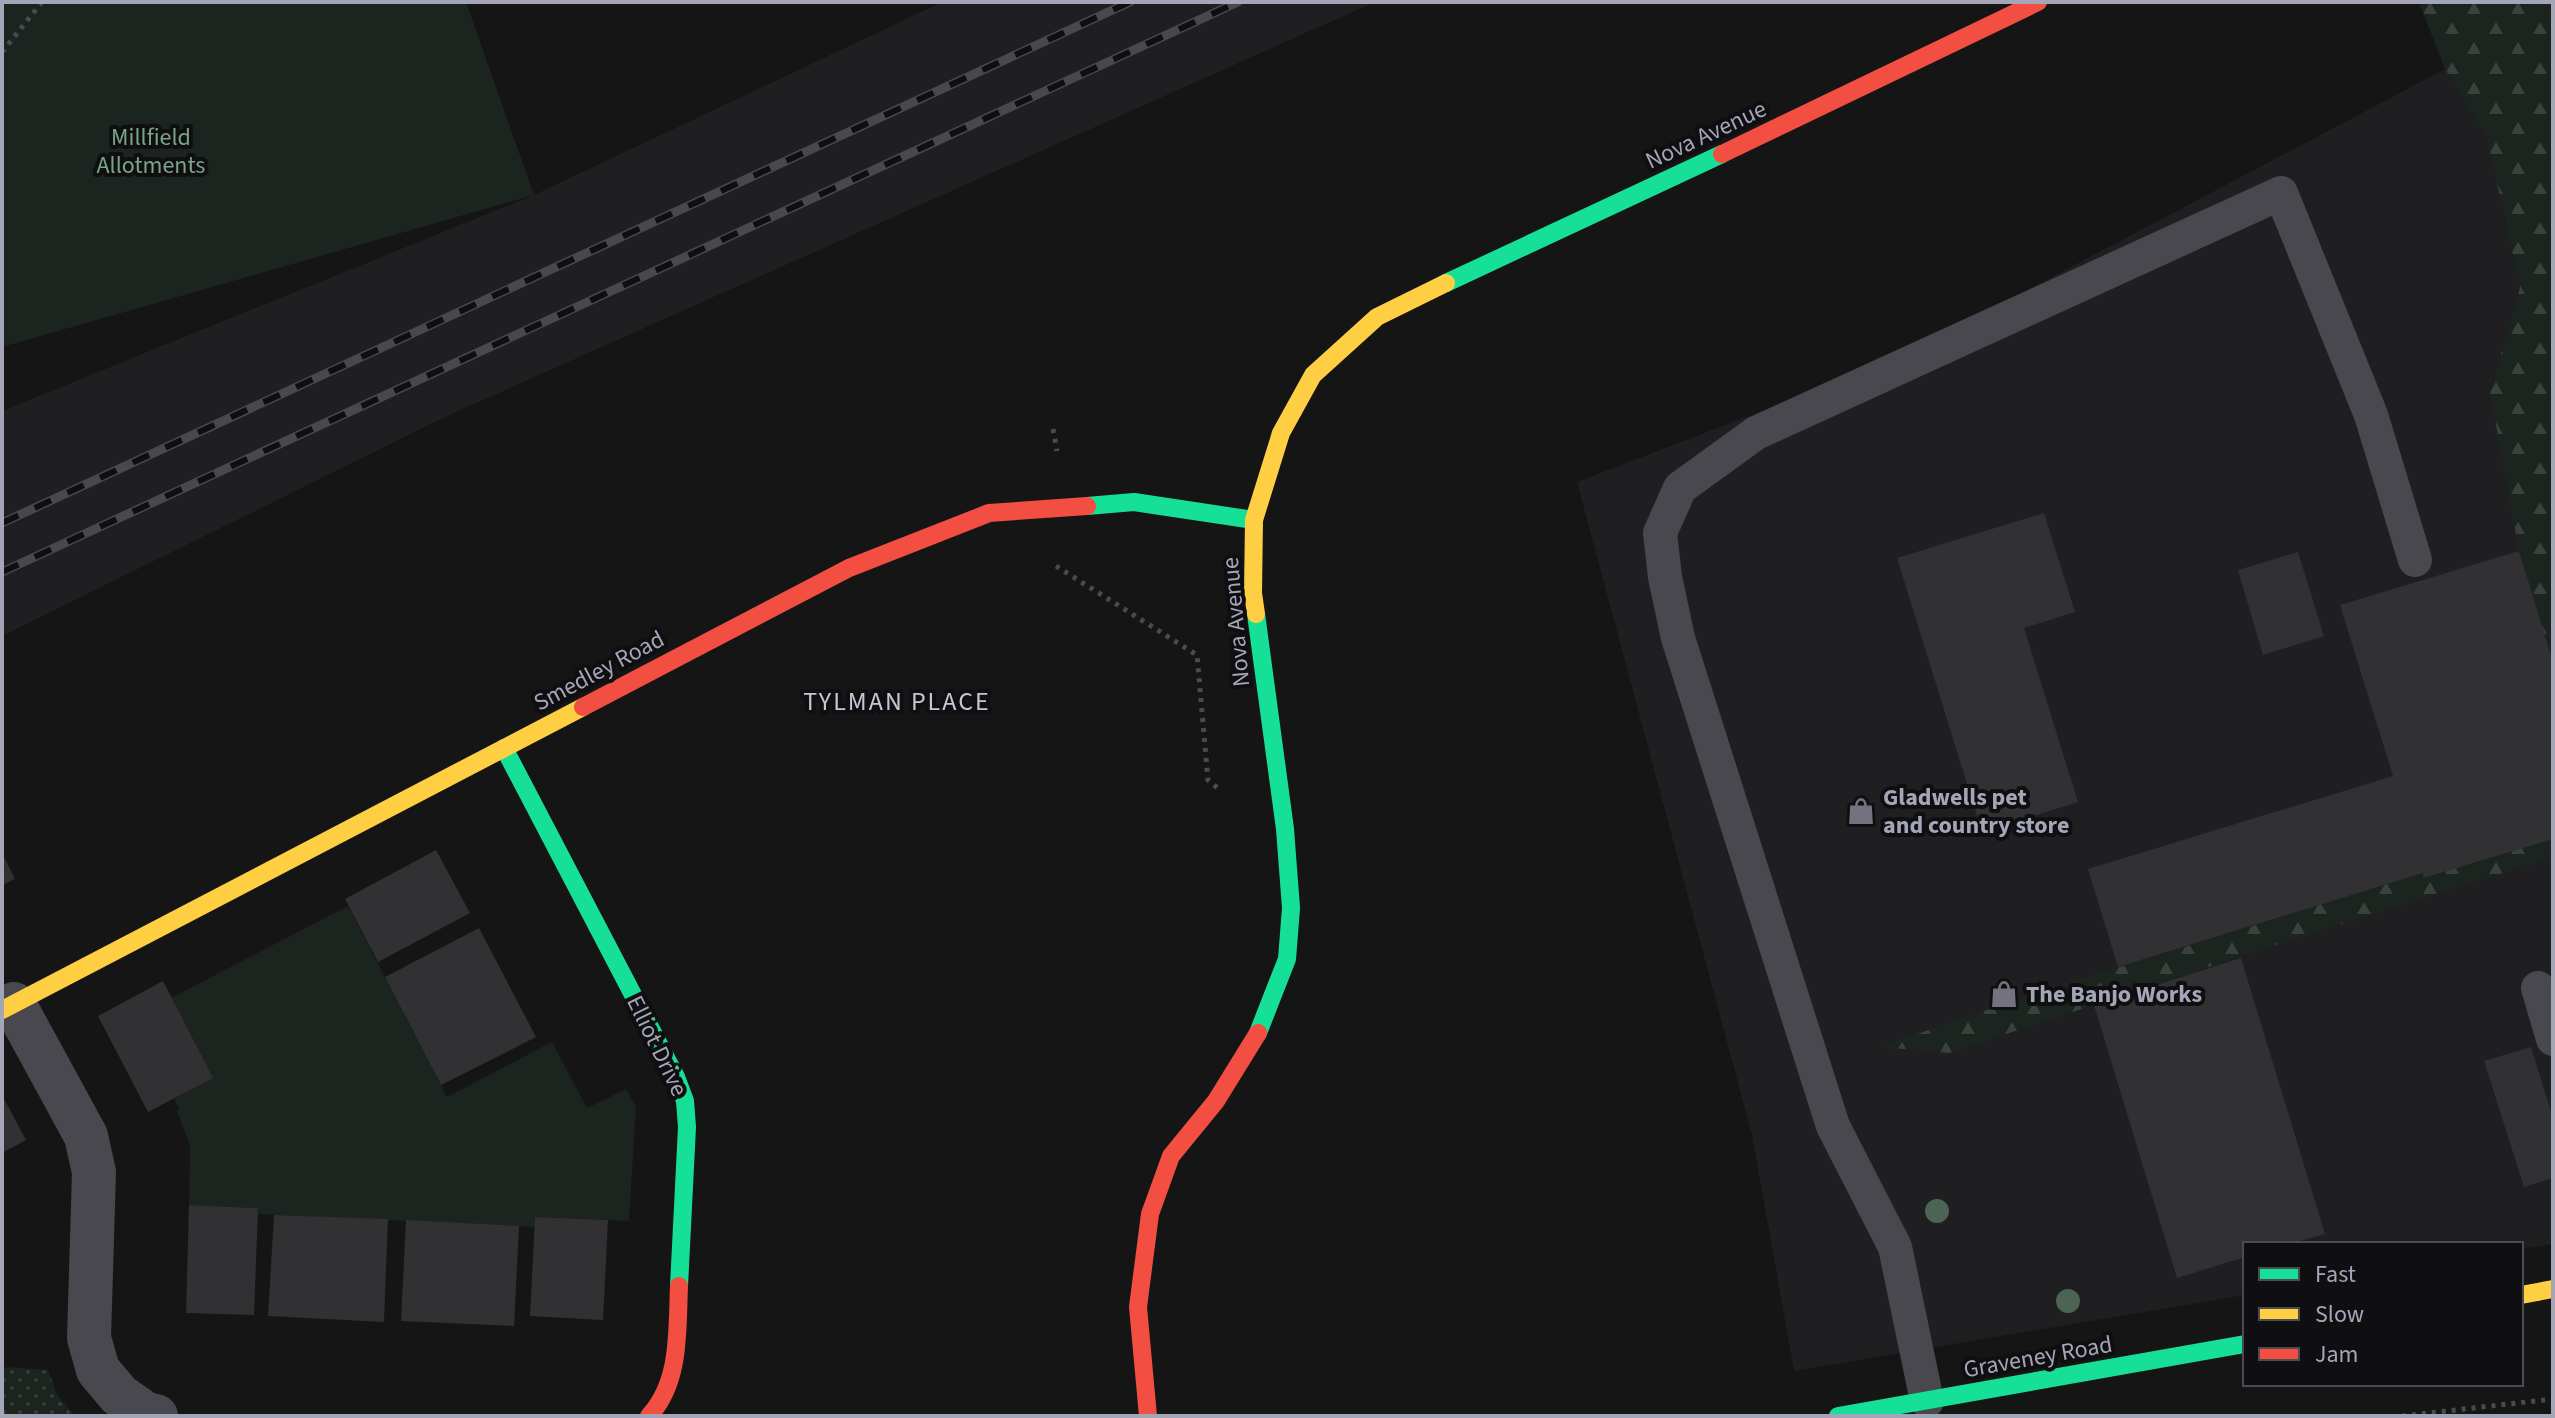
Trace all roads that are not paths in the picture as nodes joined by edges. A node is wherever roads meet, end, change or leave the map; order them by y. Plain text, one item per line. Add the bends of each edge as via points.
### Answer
1 (2038, 2) edge
2 (1254, 520) junction
3 (2415, 560) dead end
4 (504, 748) junction
5 (2538, 988) dead end
6 (8, 1007) edge
7 (2553, 1039) edge
8 (2553, 1289) edge
9 (2523, 1295) edge
10 (2243, 1344) edge
11 (1927, 1401) junction
12 (156, 1416) edge
13 (649, 1416) edge
14 (1148, 1416) edge
15 (1838, 1416) edge

1 - 2 street, Nova Avenue via 1377,317 1313,375 1281,433
2 - 4 street, Smedley Road via 1134,502 989,513 849,568
2 - 14 street, Nova Avenue via 1253,593 1291,908 1287,959 1261,1028 1216,1101 1171,1156 1150,1214 1138,1307
3 - 11 lane via 2371,415 2281,193 1756,433 1680,488 1660,533 1678,638 1833,1126 1895,1247
4 - 6 street, Smedley Road
4 - 13 street, Elliot Drive via 685,1101 676,1349 671,1381
5 - 7 lane
6 - 12 street via 92,1154 89,1338 98,1370 119,1395
8 - 9 street
10 - 11 street, Graveney Road
11 - 15 street, Graveney Road

